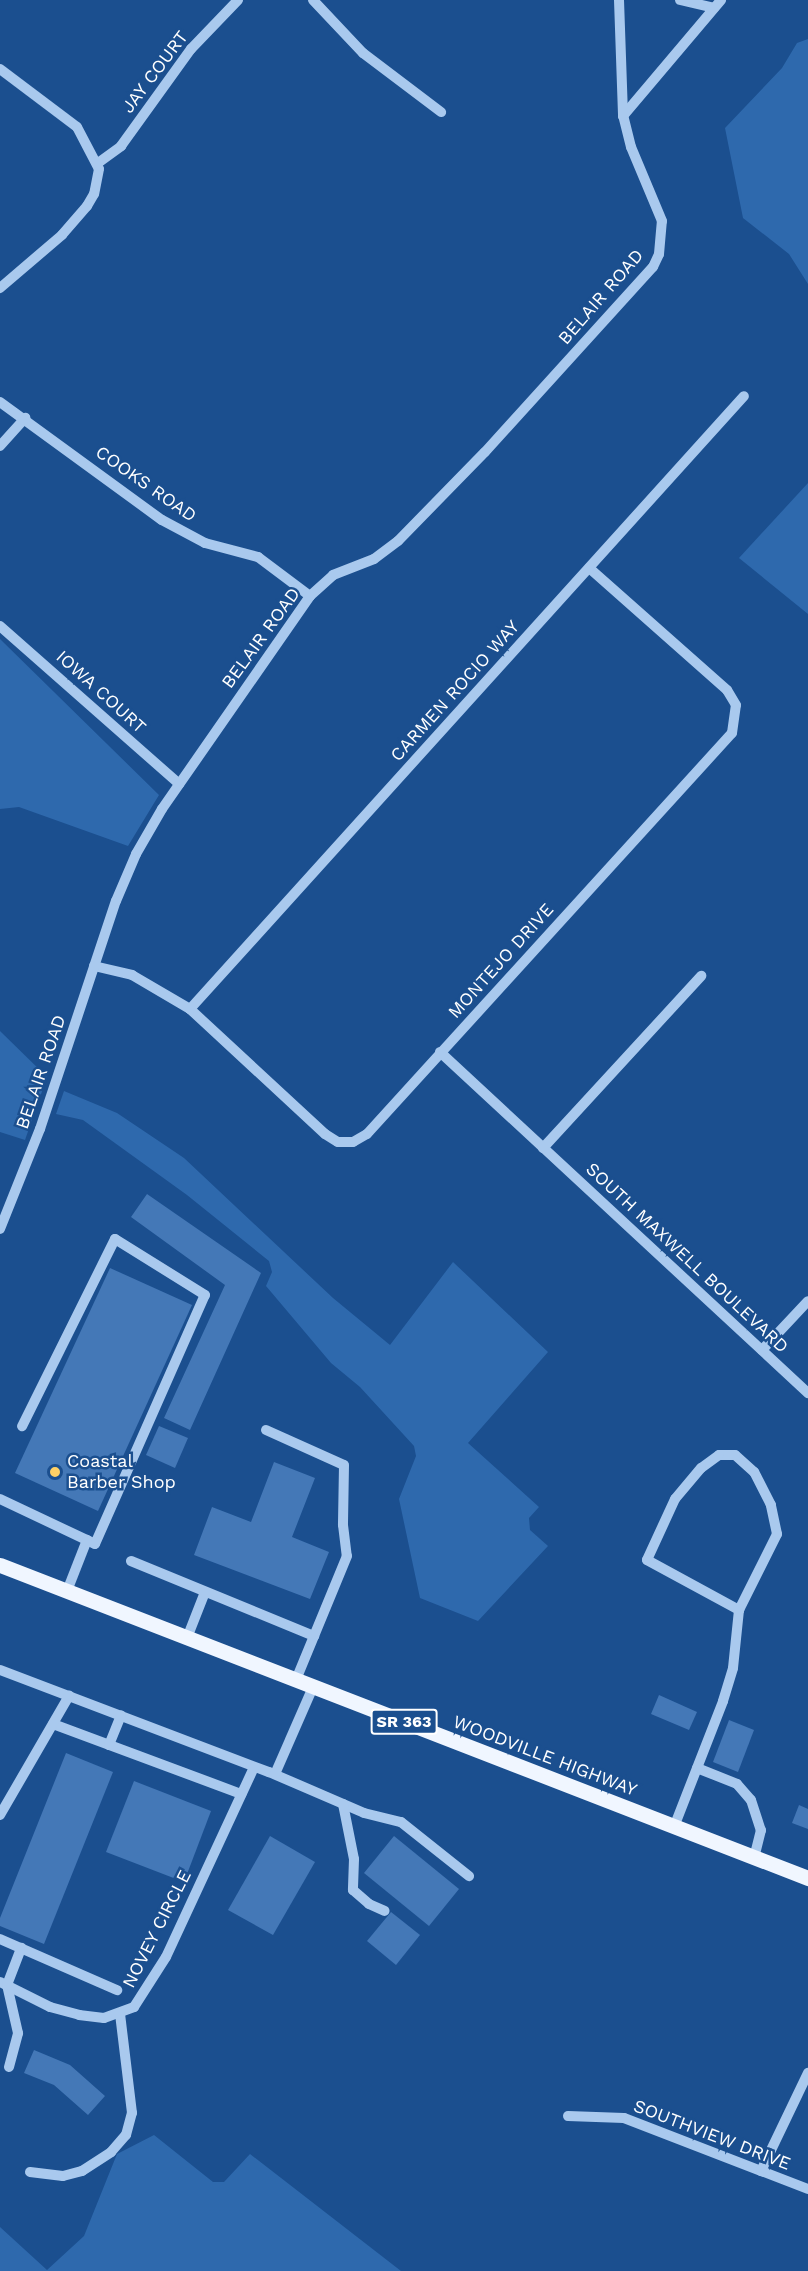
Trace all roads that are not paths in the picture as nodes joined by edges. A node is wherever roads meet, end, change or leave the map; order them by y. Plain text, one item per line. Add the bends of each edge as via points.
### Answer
1 (238, 0) edge
2 (313, 0) edge
3 (619, 0) edge
4 (680, 0) edge
5 (718, 4) edge
6 (0, 69) edge
7 (441, 112) dead end
8 (623, 116) junction
9 (98, 163) junction
10 (0, 288) edge
11 (744, 396) dead end
12 (0, 402) edge
13 (25, 418) junction
14 (0, 446) edge
15 (589, 568) junction
16 (310, 596) junction
17 (0, 626) edge
18 (179, 784) junction
19 (94, 966) junction
20 (701, 976) dead end
21 (189, 1009) junction
22 (440, 1052) junction
23 (543, 1148) junction
24 (0, 1229) edge
25 (808, 1301) edge
26 (762, 1350) junction
27 (808, 1393) edge
28 (22, 1426) dead end
29 (266, 1430) dead end
30 (0, 1498) edge
31 (87, 1540) junction
32 (131, 1561) dead end
33 (0, 1565) edge
34 (67, 1591) junction
35 (205, 1592) junction
36 (739, 1610) junction
37 (314, 1636) junction
38 (187, 1638) junction
39 (0, 1671) edge
40 (296, 1680) junction
41 (313, 1687) junction
42 (69, 1696) junction
43 (121, 1715) junction
44 (53, 1724) junction
45 (109, 1745) junction
46 (254, 1767) junction
47 (697, 1768) junction
48 (275, 1774) junction
49 (241, 1794) junction
50 (343, 1804) junction
51 (0, 1815) edge
52 (674, 1827) junction
53 (754, 1857) junction
54 (469, 1876) dead end
55 (808, 1878) edge
56 (385, 1911) dead end
57 (0, 1939) edge
58 (21, 1948) junction
59 (4, 1984) edge
60 (117, 1990) dead end
61 (120, 2014) junction
62 (9, 2067) dead end
63 (808, 2073) edge
64 (568, 2116) dead end
65 (761, 2171) junction
66 (30, 2172) dead end
67 (808, 2189) edge

1 - 9 street, JAY COURT via 190,49 120,146
2 - 7 street via 363,53
3 - 8 street, BELAIR ROAD
4 - 5 street
5 - 8 street
6 - 9 street via 76,127
8 - 16 street, BELAIR ROAD via 662,221 659,254 653,267 485,452 398,541 374,559 333,575
9 - 10 street via 99,178 87,206 62,235
11 - 15 street, CARMEN ROCIO WAY
12 - 13 street, COOKS ROAD
13 - 14 street
13 - 16 street, COOKS ROAD via 162,520 205,543 258,557
15 - 21 street, CARMEN ROCIO WAY
15 - 22 street, MONTEJO DRIVE via 727,690 736,705 737,719 732,733
16 - 18 street, BELAIR ROAD
17 - 18 street, IOWA COURT
18 - 19 street, BELAIR ROAD via 136,854
19 - 21 street, MONTEJO DRIVE via 132,975
19 - 24 street, BELAIR ROAD via 40,1129
20 - 23 street
21 - 22 street, MONTEJO DRIVE via 338,1142 353,1142 367,1134
22 - 23 street, SOUTH MAXWELL BOULEVARD
23 - 26 street, SOUTH MAXWELL BOULEVARD
25 - 26 street
26 - 27 street, SOUTH MAXWELL BOULEVARD
28 - 31 street via 115,1239 205,1295 95,1544
29 - 37 street via 344,1465 342,1525 347,1556
30 - 31 street
31 - 34 street
32 - 35 street
33 - 34 main road, WOODVILLE HIGHWAY / SR 363
34 - 38 main road, WOODVILLE HIGHWAY / SR 363
35 - 37 street
35 - 38 street
36 - 36 street via 647,1560 675,1499 701,1467 719,1455 735,1455 754,1472 771,1505 777,1534
36 - 47 street via 733,1668
37 - 40 street
38 - 40 main road, WOODVILLE HIGHWAY / SR 363
39 - 42 street
40 - 41 main road, WOODVILLE HIGHWAY / SR 363
41 - 48 street
41 - 52 main road, WOODVILLE HIGHWAY / SR 363
42 - 43 street
42 - 44 street
43 - 45 street
43 - 46 street
44 - 45 street
44 - 51 street
45 - 49 street
46 - 48 street
46 - 49 street, NOVEY CIRCLE
47 - 52 street
47 - 53 street via 737,1784 751,1800 761,1830
48 - 50 street
49 - 61 street, NOVEY CIRCLE via 149,1989 135,2007
50 - 54 street via 401,1822
50 - 56 street via 354,1859 353,1890
52 - 53 main road, WOODVILLE HIGHWAY / SR 363
53 - 55 main road, WOODVILLE HIGHWAY / SR 363
57 - 58 street
58 - 59 street
58 - 60 street
59 - 61 street via 50,2007 79,2015 104,2018
59 - 62 street via 18,2033
61 - 66 street via 132,2114 126,2135 111,2152 82,2171 63,2175
63 - 65 street
64 - 65 street, SOUTHVIEW DRIVE via 624,2118
65 - 67 street, SOUTHVIEW DRIVE

